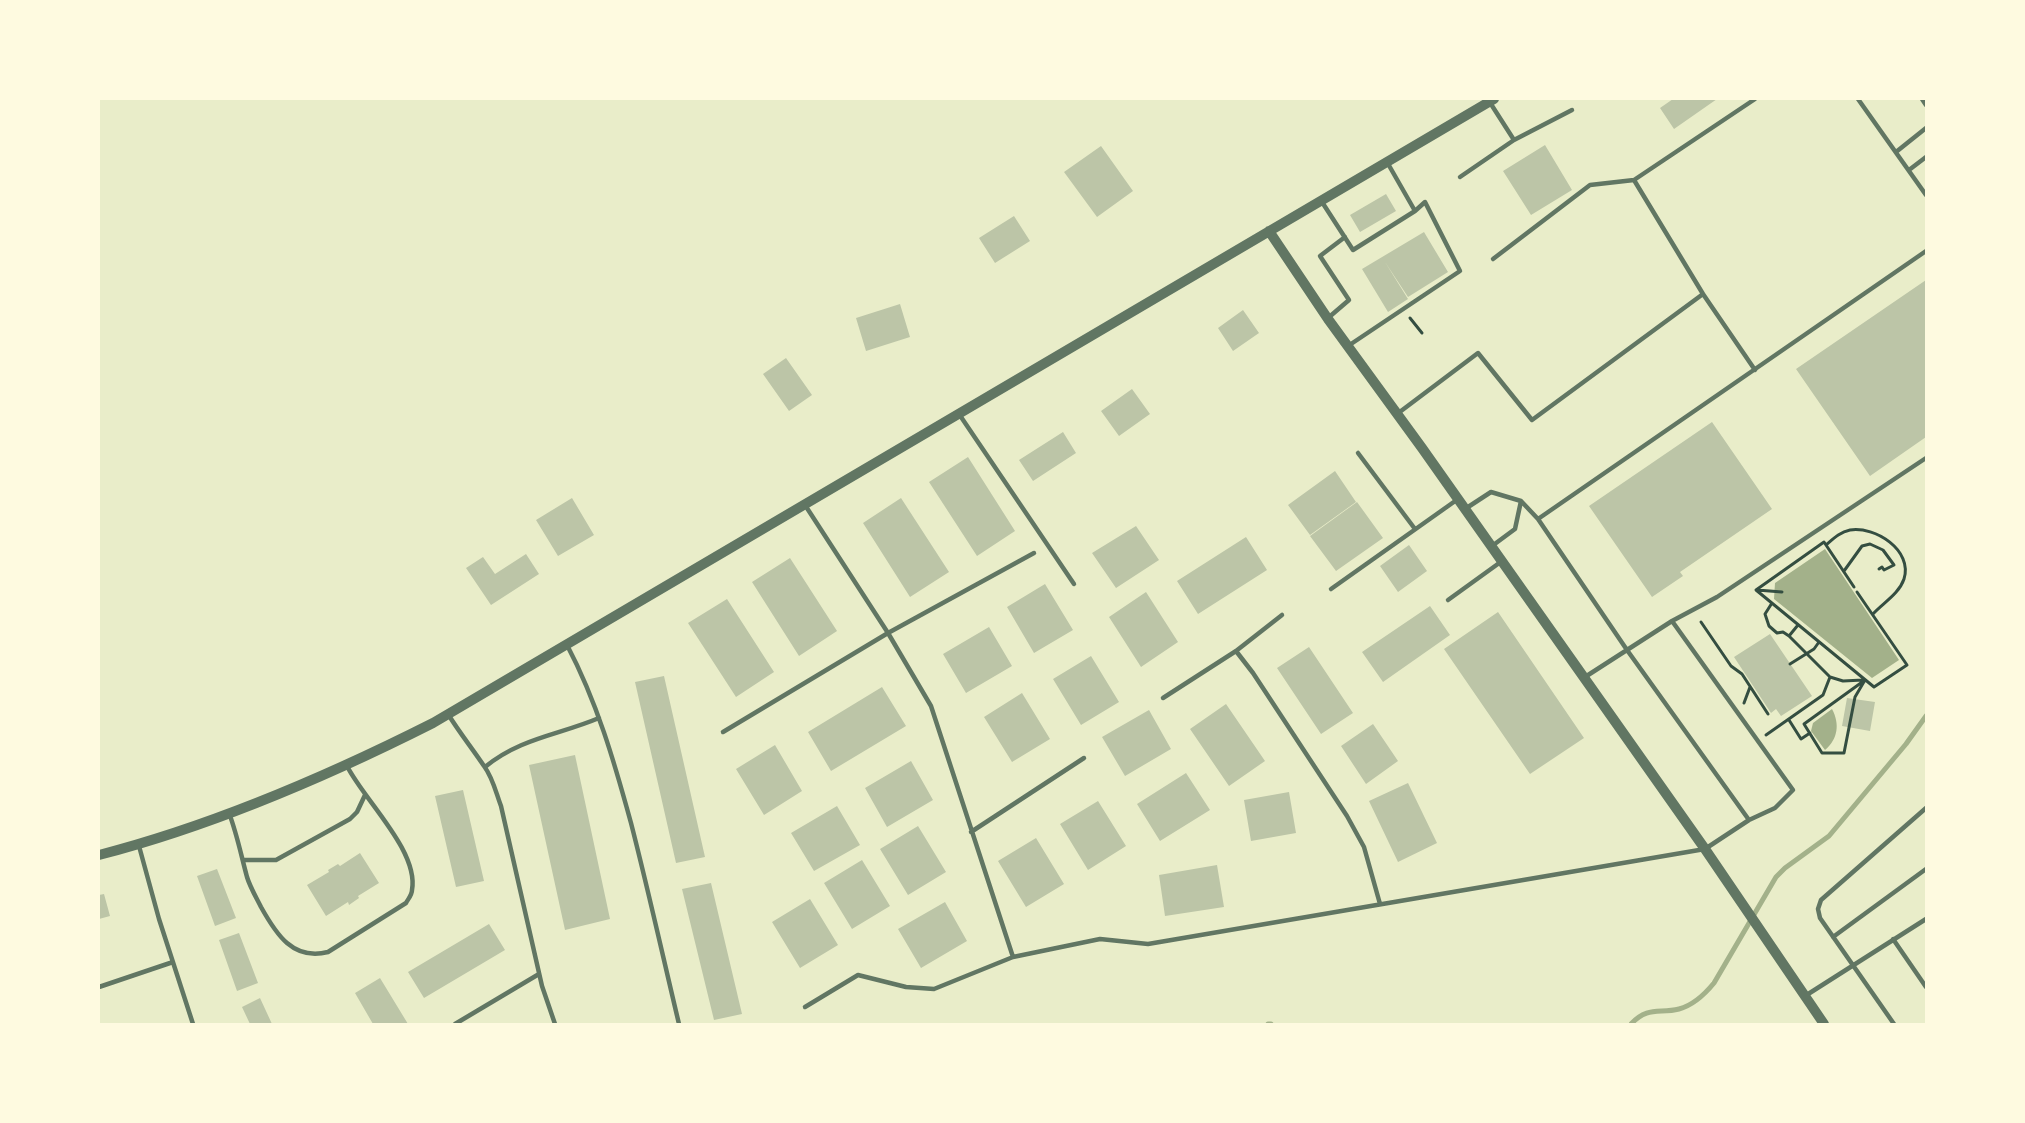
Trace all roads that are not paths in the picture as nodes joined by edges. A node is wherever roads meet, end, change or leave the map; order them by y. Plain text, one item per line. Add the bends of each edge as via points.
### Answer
1 (1755, 99) edge
2 (1858, 99) edge
3 (1922, 99) edge
4 (1491, 100) edge
5 (1926, 105) edge
6 (1572, 110) dead end
7 (1926, 128) edge
8 (1514, 140) junction
9 (1896, 152) junction
10 (1926, 157) edge
11 (1386, 161) junction
12 (1909, 170) junction
13 (1460, 177) dead end
14 (1634, 180) junction
15 (1926, 195) edge
16 (1321, 200) junction
17 (1415, 211) junction
18 (1269, 231) junction
19 (1345, 237) junction
20 (1926, 251) edge
21 (1493, 259) dead end
22 (1703, 294) junction
23 (1328, 319) junction
24 (1348, 346) junction
25 (1755, 370) junction
26 (959, 414) junction
27 (1397, 414) junction
28 (1358, 453) dead end
29 (1926, 458) edge
30 (1458, 499) junction
31 (1521, 501) junction
32 (805, 504) junction
33 (1465, 509) junction
34 (1538, 519) junction
35 (1415, 529) junction
36 (1492, 547) junction
37 (1034, 553) dead end
38 (1502, 561) junction
39 (1074, 584) dead end
40 (1331, 589) dead end
41 (1448, 600) dead end
42 (1282, 615) dead end
43 (1672, 621) junction
44 (888, 633) junction
45 (567, 645) junction
46 (1627, 650) junction
47 (1236, 651) junction
48 (1584, 678) junction
49 (1163, 698) dead end
50 (448, 714) junction
51 (600, 718) junction
52 (723, 732) dead end
53 (1084, 758) dead end
54 (346, 766) junction
55 (485, 767) junction
56 (365, 795) junction
57 (1926, 808) edge
58 (229, 813) junction
59 (1749, 820) junction
60 (971, 832) junction
61 (139, 845) junction
62 (1705, 849) junction
63 (99, 855) edge
64 (244, 860) junction
65 (1926, 869) edge
66 (1380, 904) junction
67 (1926, 919) edge
68 (1833, 937) junction
69 (1893, 939) junction
70 (1013, 957) junction
71 (173, 963) junction
72 (1853, 966) junction
73 (539, 974) junction
74 (99, 987) edge
75 (1926, 987) edge
76 (1805, 996) junction
77 (805, 1007) dead end
78 (193, 1024) edge
79 (455, 1024) edge
80 (555, 1024) edge
81 (679, 1024) edge
82 (1824, 1024) edge
83 (1894, 1024) edge

1 - 14 lane
2 - 9 lane
3 - 5 lane
4 - 8 lane
4 - 11 street
6 - 8 lane
7 - 9 lane
8 - 13 lane
9 - 12 lane
10 - 12 lane
11 - 16 street
11 - 17 lane
12 - 15 lane
14 - 21 lane via 1590,185
14 - 22 lane
16 - 18 street
16 - 19 lane
17 - 19 lane via 1353,250
17 - 24 lane via 1425,202 1460,271
18 - 23 street
18 - 26 street
19 - 23 lane via 1320,256 1349,300
20 - 25 lane
22 - 25 lane
22 - 27 lane via 1532,420 1478,353
23 - 24 street
24 - 27 street
25 - 34 lane
26 - 32 street
26 - 39 lane
27 - 30 street
28 - 35 lane
29 - 43 lane via 1717,597
30 - 33 street
30 - 35 lane
31 - 33 lane via 1491,492
31 - 34 lane
31 - 36 lane via 1515,530
32 - 44 lane
32 - 45 street
33 - 36 street
34 - 46 lane
35 - 40 lane
36 - 38 street
37 - 44 lane
38 - 41 lane
38 - 48 street
42 - 47 lane
43 - 46 lane
43 - 59 lane via 1793,790 1775,808
44 - 52 lane
44 - 60 lane via 931,706
45 - 50 street
45 - 51 lane
46 - 48 lane
46 - 59 lane
47 - 49 lane
47 - 66 lane via 1347,816 1364,847
48 - 62 street
50 - 54 street
50 - 55 lane
51 - 55 lane via 518,745
51 - 81 lane via 646,879
53 - 60 lane
54 - 56 lane
54 - 58 street
55 - 73 lane via 501,806
56 - 64 lane via 350,819 276,860
56 - 64 lane via 409,863 412,892 406,903 328,952 306,953 281,938 247,878
57 - 68 lane via 1821,900 1820,918
58 - 61 street
58 - 64 lane
59 - 62 lane
60 - 70 lane
61 - 63 street
61 - 71 lane
62 - 66 lane
62 - 76 street
65 - 68 lane
66 - 70 lane via 1148,944 1100,939
67 - 69 lane
68 - 72 lane
69 - 72 lane
69 - 75 lane
70 - 77 lane via 934,989 906,987 858,975
71 - 74 lane
71 - 78 lane
72 - 76 lane
72 - 83 lane
73 - 79 lane
73 - 80 lane
76 - 82 street

